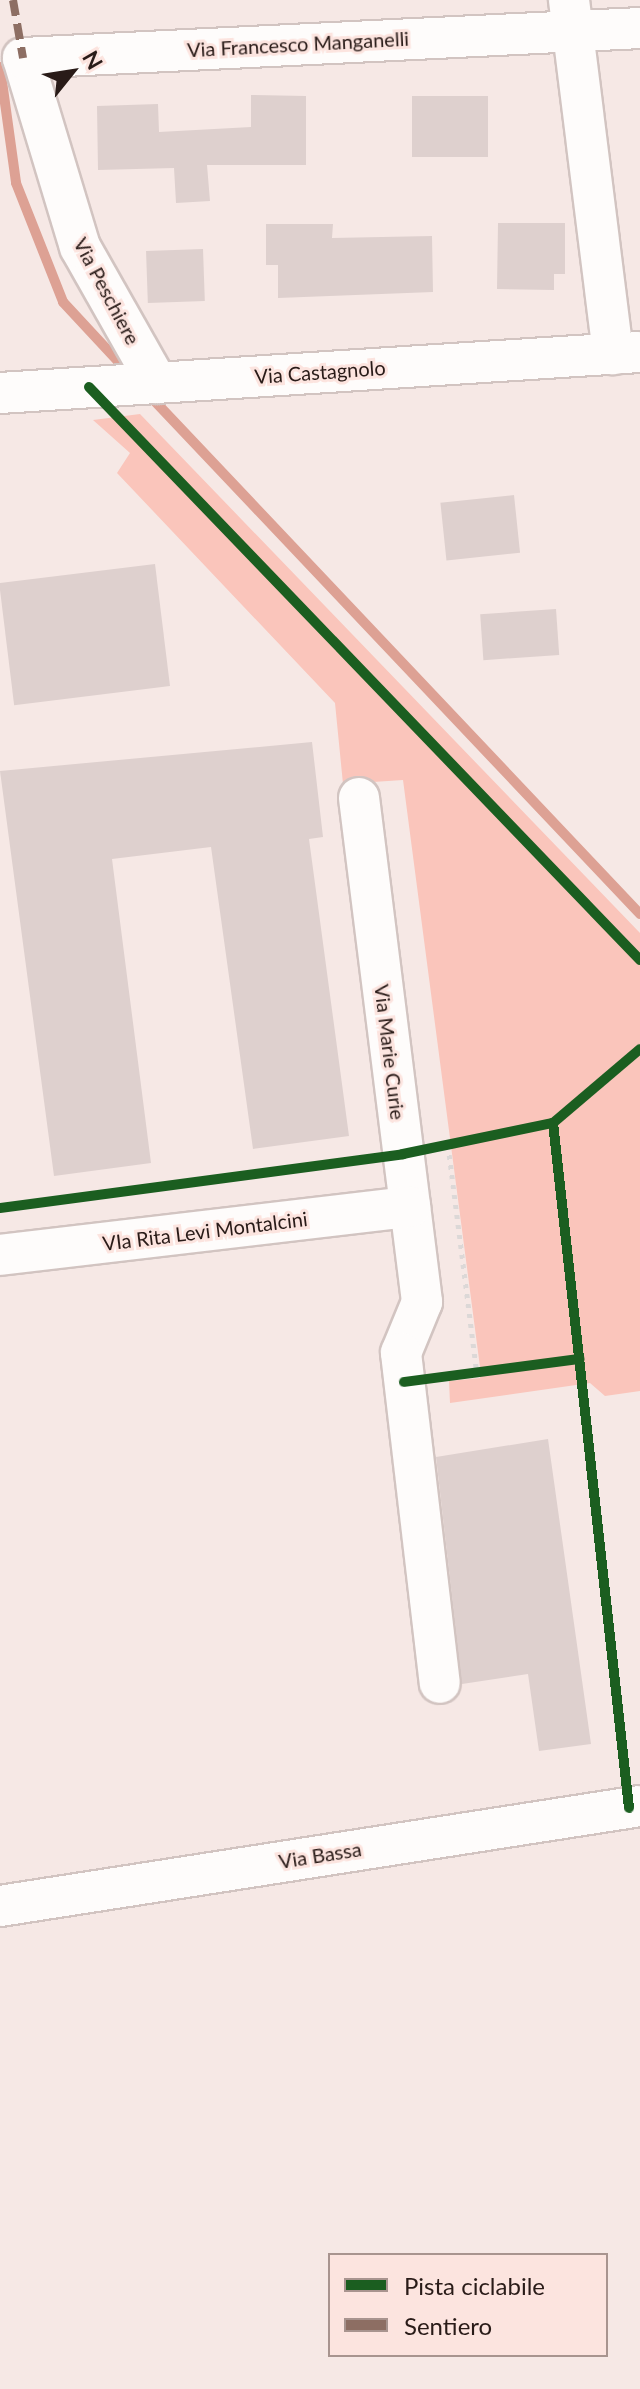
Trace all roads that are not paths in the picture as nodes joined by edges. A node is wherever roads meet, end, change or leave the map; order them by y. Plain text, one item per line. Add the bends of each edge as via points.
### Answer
1 (571, 16) edge
2 (640, 28) edge
3 (23, 58) joint
4 (627, 353) edge
5 (142, 384) junction
6 (0, 393) edge
7 (359, 798) dead end
8 (410, 1207) junction
9 (0, 1255) edge
10 (440, 1683) dead end
11 (640, 1806) edge
12 (0, 1906) edge

1 - 2 street, Via Francesco Manganelli
1 - 3 street, Via Francesco Manganelli
1 - 4 street
3 - 5 street, Via Peschiere via 80,247
4 - 5 street, Via Castagnolo
5 - 6 street, Via Castagnolo
7 - 8 street, Via Marie Curie
8 - 9 street, VIa Rita Levi Montalcini
8 - 10 street, Via Marie Curie via 422,1302 401,1353
11 - 12 street, Via Bassa

